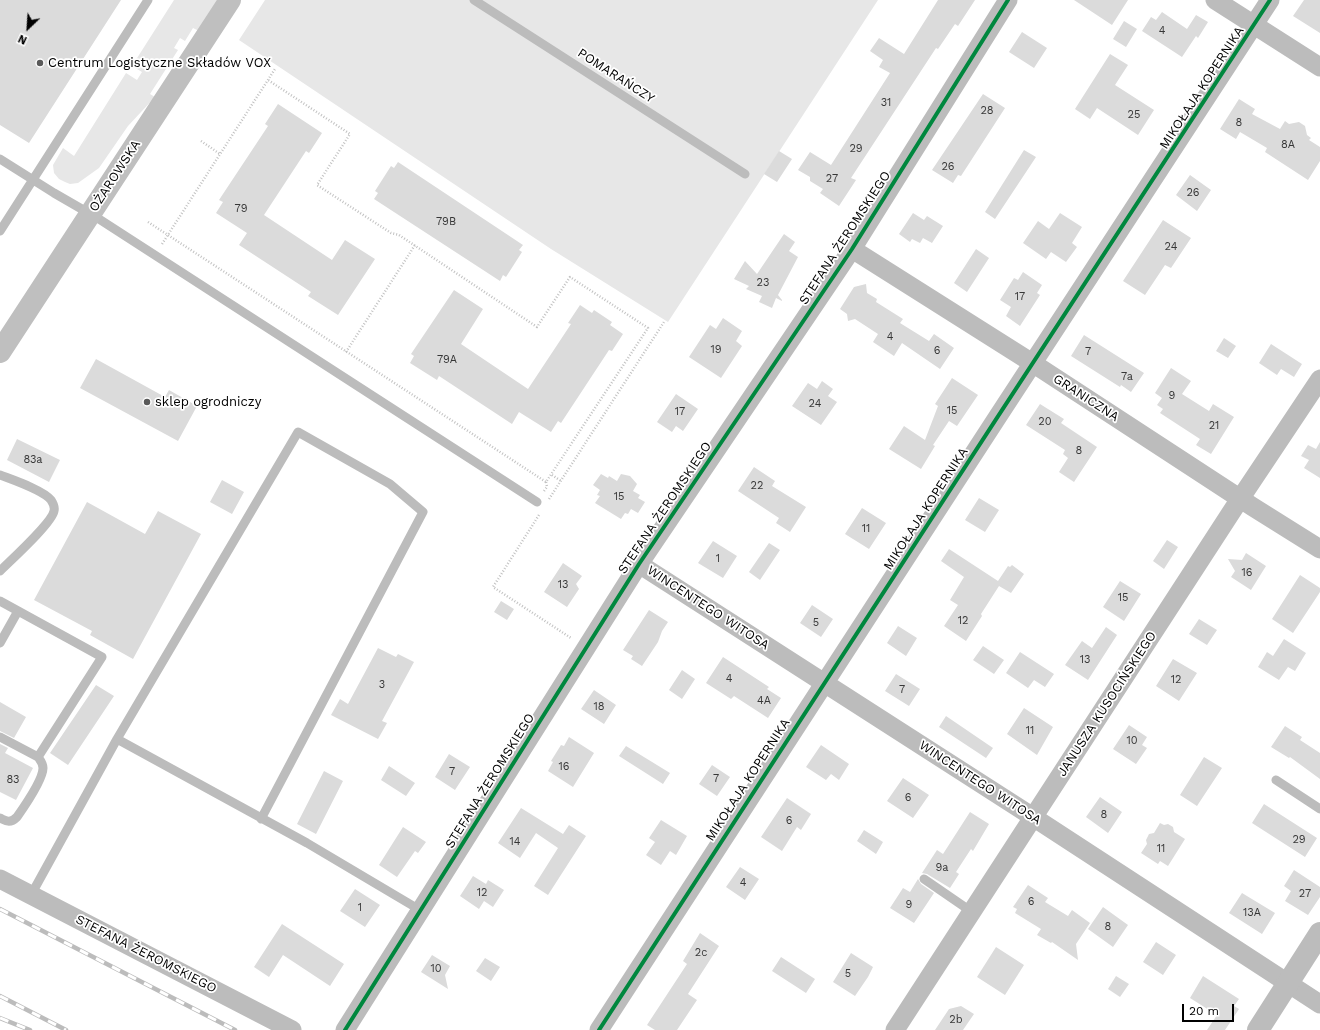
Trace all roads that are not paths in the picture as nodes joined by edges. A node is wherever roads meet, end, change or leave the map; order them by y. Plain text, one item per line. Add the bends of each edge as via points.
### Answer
1 (148, 0) edge
2 (230, 0) edge
3 (474, 0) edge
4 (1008, 0) edge
5 (1215, 0) edge
6 (1270, 0) edge
7 (1254, 25) junction
8 (1320, 67) edge
9 (0, 159) edge
10 (744, 174) dead end
11 (32, 180) junction
12 (90, 214) junction
13 (0, 232) edge
14 (852, 249) junction
15 (0, 352) edge
16 (1034, 364) junction
17 (1320, 379) edge
18 (0, 475) edge
19 (1240, 499) junction
20 (538, 502) dead end
21 (1320, 549) edge
22 (639, 564) junction
23 (0, 571) edge
24 (0, 601) edge
25 (18, 610) junction
26 (0, 643) edge
27 (823, 683) junction
28 (0, 737) edge
29 (116, 739) junction
30 (38, 757) junction
31 (1276, 780) dead end
32 (1320, 809) edge
33 (1033, 817) junction
34 (0, 818) edge
35 (261, 819) junction
36 (0, 879) edge
37 (924, 879) dead end
38 (31, 895) junction
39 (420, 910) junction
40 (972, 912) junction
41 (1320, 933) edge
42 (1287, 984) junction
43 (1320, 1004) edge
44 (292, 1030) edge
45 (345, 1030) edge
46 (599, 1030) edge
47 (895, 1030) edge
48 (1258, 1030) edge

1 - 11 lane
2 - 12 main road, OŻAROWSKA
3 - 10 lane, POMARAŃCZY
4 - 14 street, STEFANA ŻEROMSKIEGO
5 - 7 street
6 - 7 street, MIKOŁAJA KOPERNIKA
7 - 8 street
7 - 16 street, MIKOŁAJA KOPERNIKA
9 - 11 lane
11 - 12 lane
11 - 13 lane
12 - 15 main road, OŻAROWSKA
12 - 20 lane
14 - 16 street, GRANICZNA
14 - 22 street, STEFANA ŻEROMSKIEGO
16 - 19 street, GRANICZNA
16 - 27 street, MIKOŁAJA KOPERNIKA
17 - 19 street, JANUSZA KUSOCIŃSKIEGO
18 - 23 lane via 42,492 54,505 54,511 43,528
19 - 21 street, GRANICZNA
19 - 33 street, JANUSZA KUSOCIŃSKIEGO
22 - 27 street, WINCENTEGO WITOSA
22 - 39 street, STEFANA ŻEROMSKIEGO
24 - 25 lane
25 - 26 lane
25 - 30 lane via 102,657
27 - 33 street, WINCENTEGO WITOSA
27 - 46 street, MIKOŁAJA KOPERNIKA
28 - 30 lane
29 - 35 lane
29 - 35 lane via 298,432 390,484 423,512
29 - 38 lane
30 - 34 lane via 43,768 41,778 17,818 8,822
31 - 32 lane
33 - 40 street, JANUSZA KUSOCIŃSKIEGO
33 - 42 street, WINCENTEGO WITOSA
35 - 39 lane via 307,843
36 - 38 street, STEFANA ŻEROMSKIEGO
37 - 40 lane
38 - 44 street, STEFANA ŻEROMSKIEGO
39 - 45 street, STEFANA ŻEROMSKIEGO
40 - 47 street, JANUSZA KUSOCIŃSKIEGO
41 - 42 street
42 - 43 street, WINCENTEGO WITOSA
42 - 48 street

